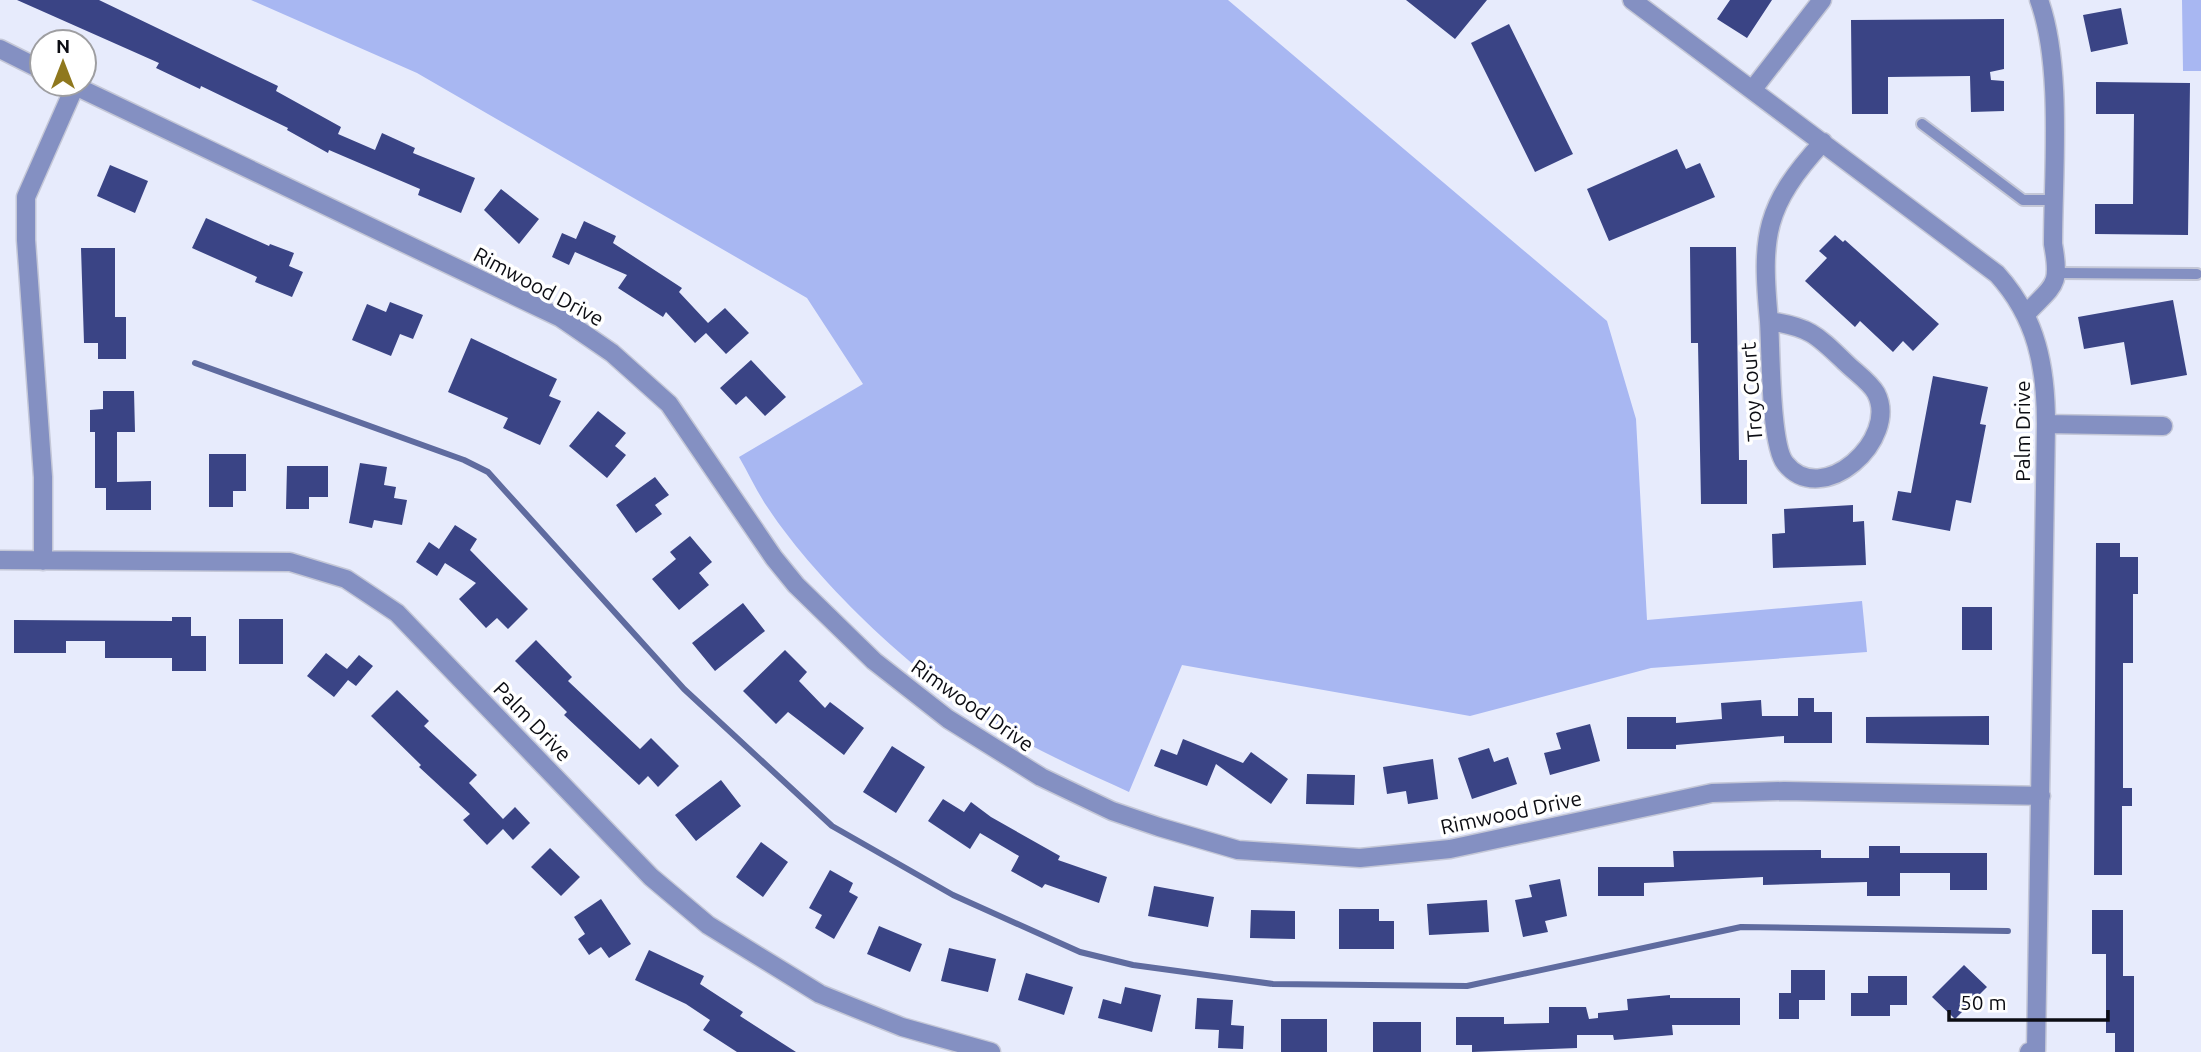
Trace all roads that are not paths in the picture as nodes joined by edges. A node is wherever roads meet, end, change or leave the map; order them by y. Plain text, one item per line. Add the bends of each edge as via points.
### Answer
1 (1632, 0) edge
2 (1822, 0) edge
3 (2039, 0) edge
4 (0, 49) edge
5 (28, 63) edge
6 (1753, 89) junction
7 (98, 97) edge
8 (68, 98) edge
9 (1922, 124) dead end
10 (1823, 142) junction
11 (2053, 200) junction
12 (2058, 273) junction
13 (2197, 274) dead end
14 (2026, 314) junction
15 (1769, 321) junction
16 (2046, 424) junction
17 (2163, 426) dead end
18 (0, 560) edge
19 (43, 561) junction
20 (2041, 796) junction
21 (2034, 1051) edge
22 (991, 1052) edge

1 - 6 street, Palm Drive
2 - 6 street
3 - 11 street via 2053,60
4 - 5 street
6 - 10 street, Palm Drive
7 - 20 street, Rimwood Drive via 590,335 669,404 796,585 874,661 997,752 1112,811 1238,850 1360,858 1450,849 1712,793
8 - 19 street via 26,197 43,477
9 - 11 lane via 2023,200
10 - 14 street, Palm Drive via 1997,274
10 - 15 street, Troy Court via 1790,179 1766,233
11 - 12 street
12 - 13 lane
12 - 14 street via 2054,284
14 - 16 street, Palm Drive via 2045,373
15 - 15 street, Troy Court via 1801,326 1819,337 1876,393 1880,427 1847,469 1815,478 1785,464 1776,437
16 - 17 street
16 - 20 street, Palm Drive
18 - 19 street, Palm Drive
19 - 22 street, Palm Drive via 290,562 346,579 397,612 683,907 820,994 902,1027
20 - 21 street, Palm Drive

